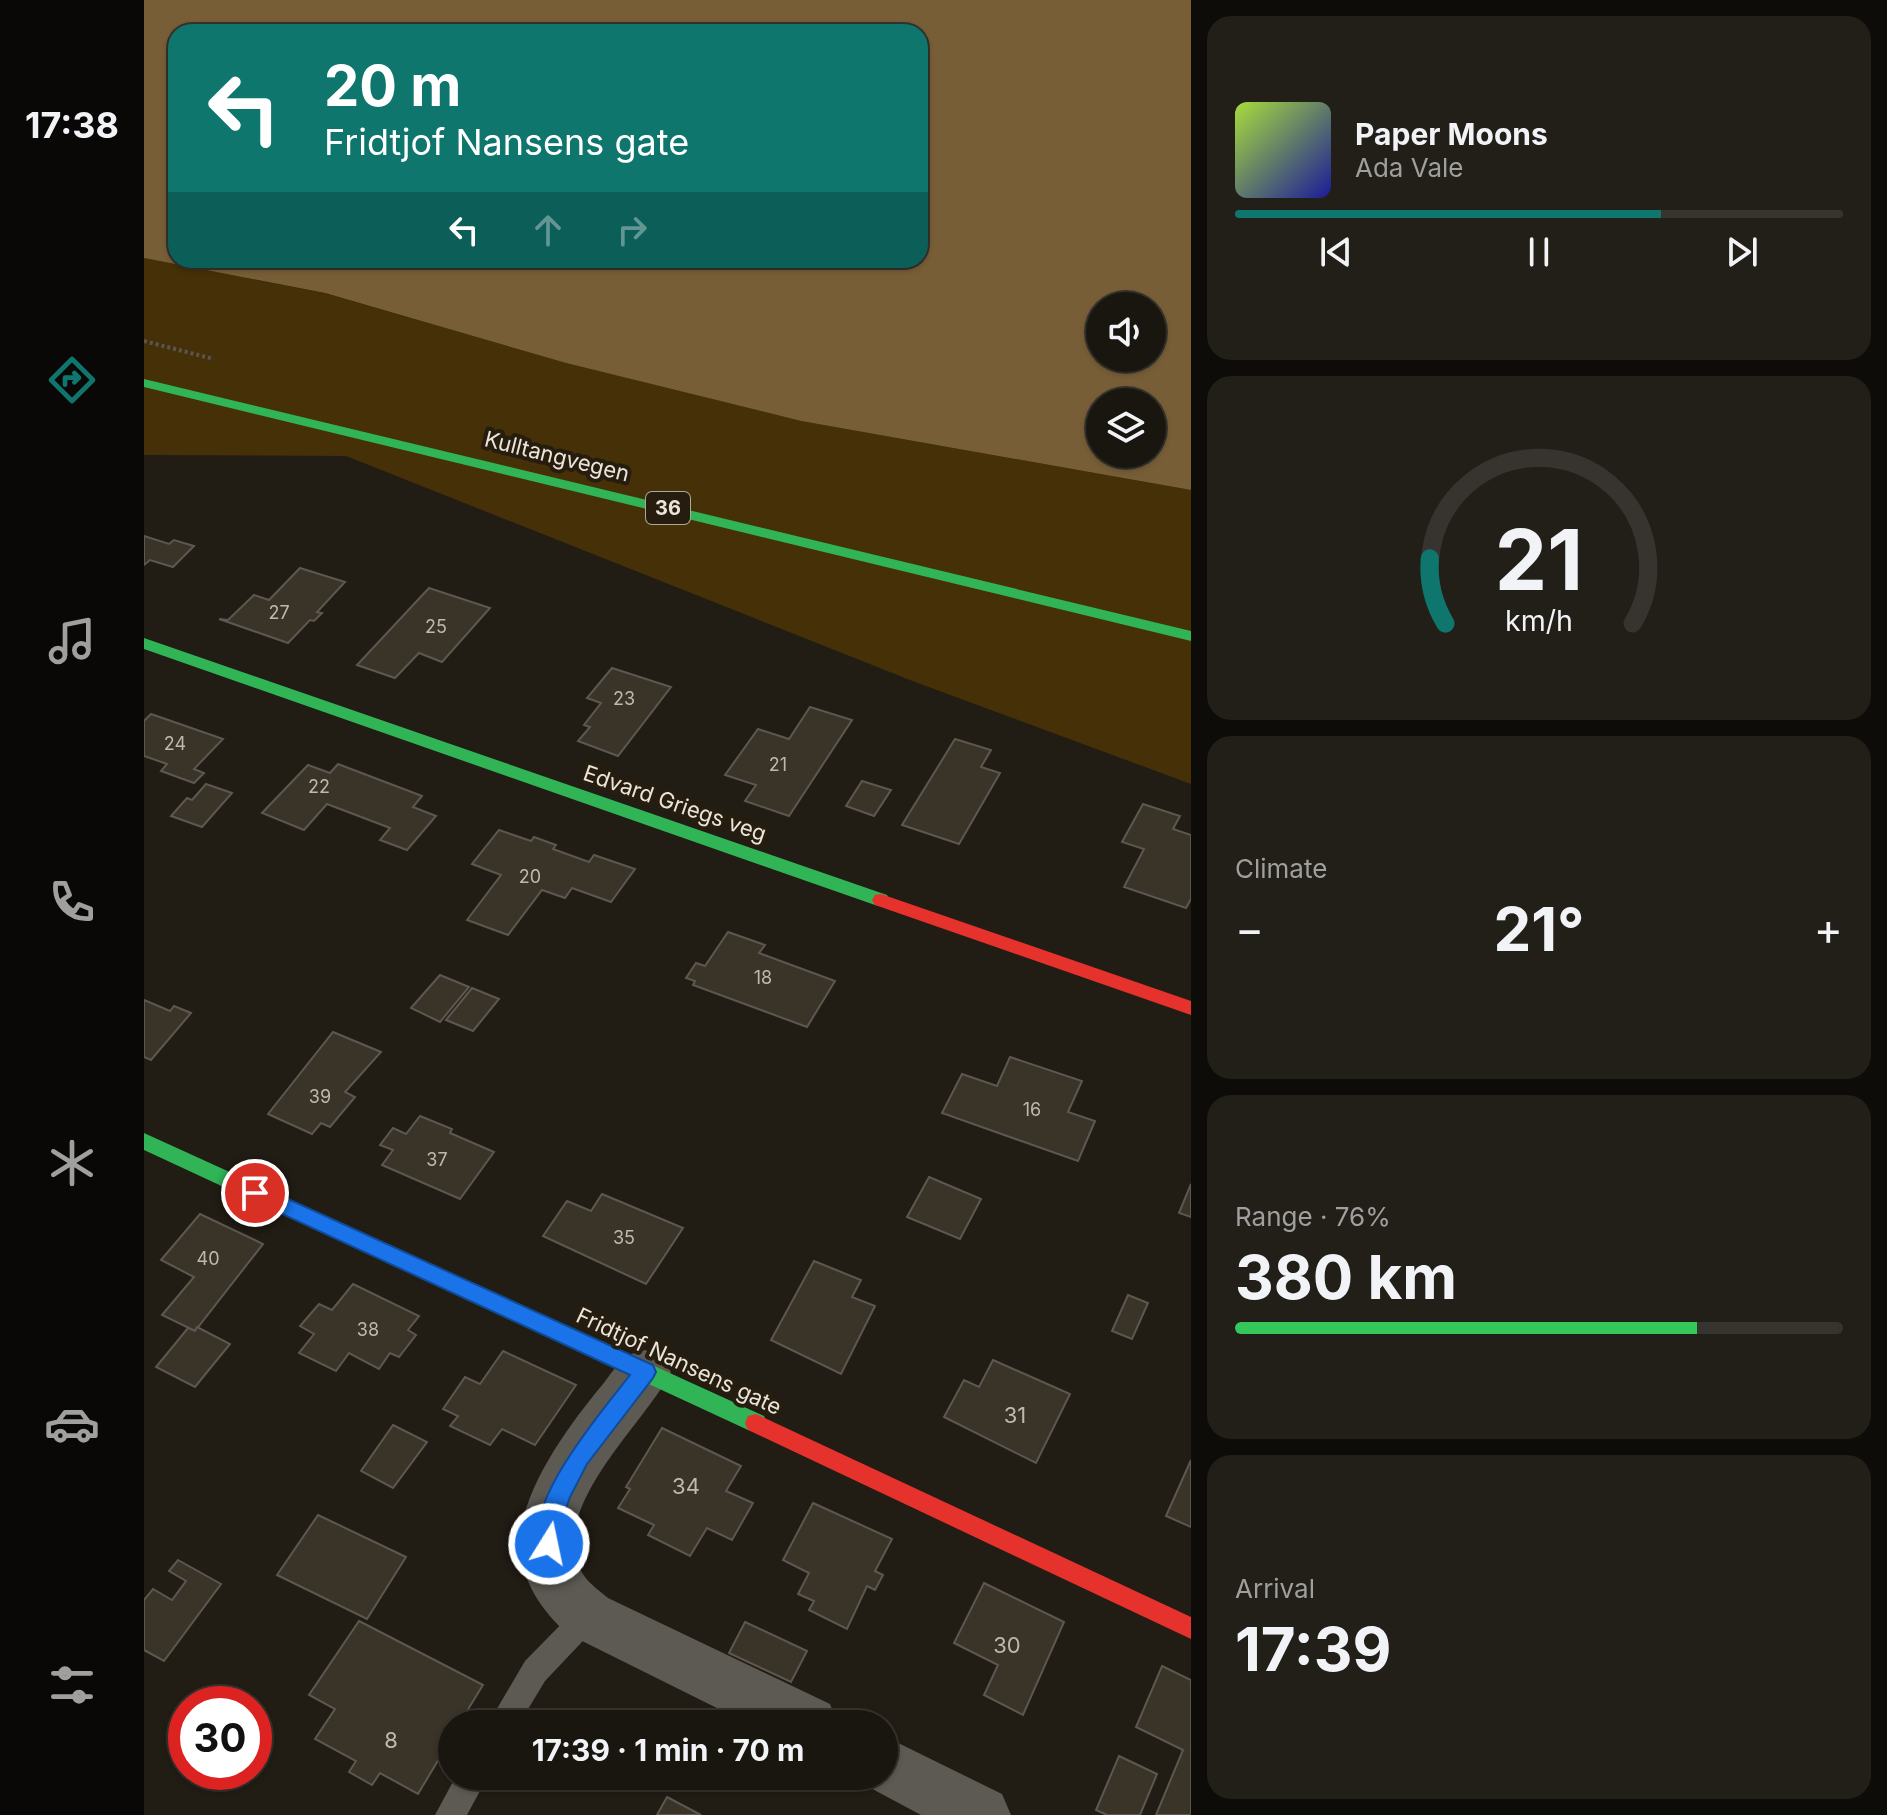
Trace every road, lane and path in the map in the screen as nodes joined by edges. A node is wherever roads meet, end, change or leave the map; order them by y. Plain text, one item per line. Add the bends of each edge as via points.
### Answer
1 (144, 383) edge
2 (1191, 636) edge
3 (144, 643) edge
4 (1191, 1008) edge
5 (144, 1141) edge
6 (645, 1372) junction
7 (588, 1616) junction
8 (1191, 1628) edge
9 (511, 1710) edge
10 (780, 1710) edge
11 (898, 1771) edge
12 (465, 1790) edge
13 (450, 1815) edge
14 (981, 1815) edge

1 - 2 main road, Kulltangvegen / 36
3 - 4 main road, Edvard Griegs veg
5 - 6 main road, Fridtjof Nansens gate
6 - 7 street via 579,1457 548,1526 549,1561 563,1594
6 - 8 main road, Fridtjof Nansens gate
7 - 9 lane via 535,1671
7 - 10 street
11 - 14 street
12 - 13 lane

